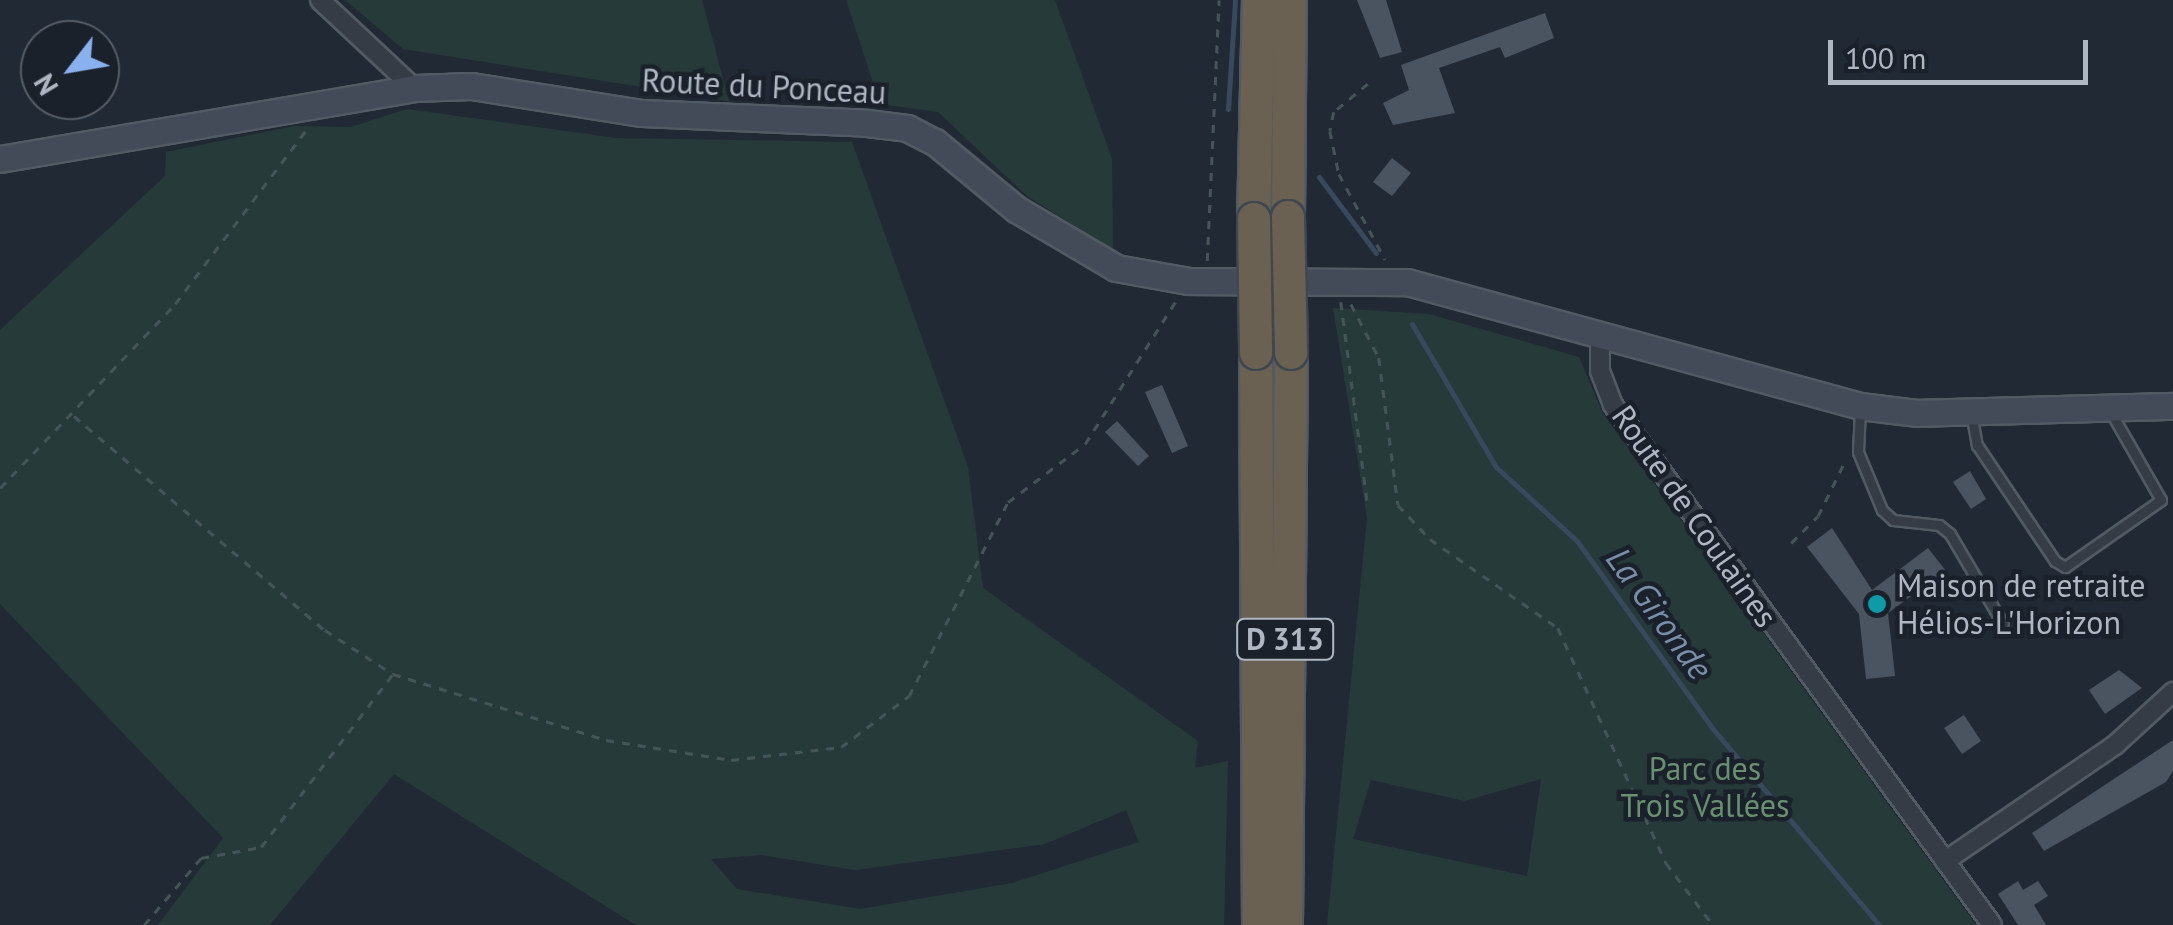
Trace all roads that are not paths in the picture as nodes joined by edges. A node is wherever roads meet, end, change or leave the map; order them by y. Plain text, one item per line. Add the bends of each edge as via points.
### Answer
1 (320, 0) edge
2 (1260, 0) edge
3 (1290, 0) edge
4 (414, 88) junction
5 (0, 158) edge
6 (1600, 334) junction
7 (1860, 406) junction
8 (2173, 406) edge
9 (2109, 408) junction
10 (1972, 412) junction
11 (2003, 624) dead end
12 (2173, 692) edge
13 (1945, 861) junction
14 (1258, 925) edge
15 (1286, 925) edge
16 (1992, 925) edge

1 - 4 street
2 - 14 highway, D 313, bridge via 1254,219
3 - 15 highway, D 313, bridge
4 - 5 street, Route du Ponceau
4 - 6 street, Route du Ponceau via 471,86 642,113 906,128 1064,241 1116,268 1198,282 1398,282
6 - 7 street, Route du Ponceau
6 - 13 street, Route de Coulaines via 1600,371 1613,405
7 - 10 street, Route du Ponceau
7 - 11 lane via 1858,452 1882,510 1892,520 1939,525 1950,534
8 - 9 street, Route du Ponceau
9 - 10 street, Route du Ponceau
9 - 10 lane via 2160,500 2065,567 1977,445
12 - 13 street via 2116,744
13 - 16 street, Route de Coulaines

